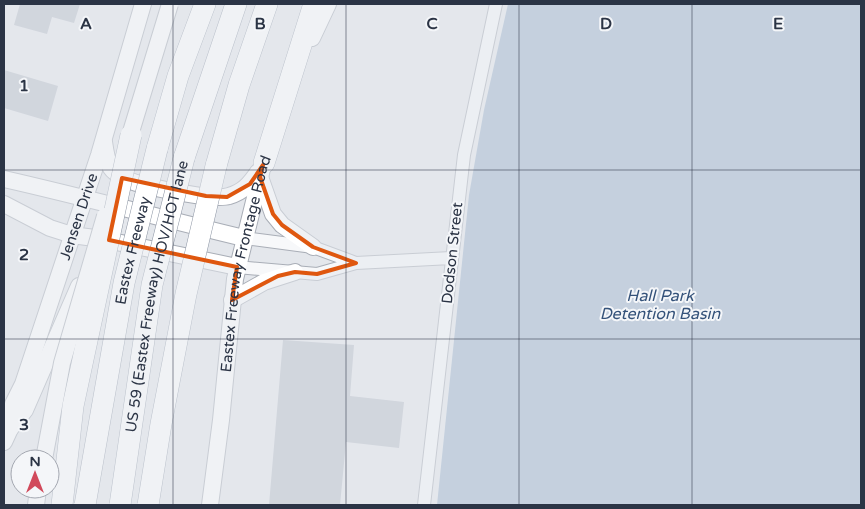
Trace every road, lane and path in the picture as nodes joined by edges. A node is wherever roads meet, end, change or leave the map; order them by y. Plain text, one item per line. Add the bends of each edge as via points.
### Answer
1 (143, 4) edge
2 (170, 4) edge
3 (206, 4) edge
4 (236, 4) edge
5 (267, 4) edge
6 (314, 4) edge
7 (328, 4) edge
8 (496, 4) edge
9 (130, 135) junction
10 (103, 140) junction
11 (262, 168) junction
12 (4, 179) edge
13 (84, 198) junction
14 (4, 204) edge
15 (72, 234) junction
16 (244, 238) junction
17 (102, 239) junction
18 (313, 247) junction
19 (451, 258) junction
20 (356, 263) junction
21 (237, 267) junction
22 (295, 272) junction
23 (232, 300) junction
24 (7, 436) edge
25 (46, 449) edge
26 (62, 505) edge
27 (86, 505) edge
28 (120, 505) edge
29 (148, 505) edge
30 (210, 505) edge
31 (424, 505) edge

1 - 10 main road, Jensen Drive
2 - 9 main road, bridge
3 - 27 highway, Eastex Freeway, bridge via 178,76 124,283
4 - 28 highway, US 59 (Eastex Freeway) HOV/HOT lane, bridge via 184,158 152,285
5 - 29 highway, bridge via 238,85 216,166 184,304
6 - 11 highway
7 - 11 main road, Eastex Freeway Frontage Road
8 - 19 street, Dodson Street via 464,155
9 - 25 main road, bridge via 62,362
9 - 26 highway, bridge via 73,406
10 - 11 main road via 110,168 122,178 149,186 227,197 240,193
10 - 13 main road, Jensen Drive
11 - 16 main road, Eastex Freeway Frontage Road
11 - 18 main road via 273,214 282,225
12 - 13 main road
13 - 15 main road, Jensen Drive
13 - 16 main road
14 - 15 main road via 50,228
15 - 17 main road
15 - 24 main road, Jensen Drive via 13,404
16 - 18 street
16 - 21 main road, Eastex Freeway Frontage Road
17 - 21 main road
17 - 24 main road, Jensen Drive via 85,269 25,410
18 - 20 street
19 - 20 street
19 - 31 street, Dodson Street
20 - 22 street via 317,274
21 - 22 street
21 - 23 main road, Eastex Freeway Frontage Road
22 - 23 main road via 264,282
23 - 30 main road, Eastex Freeway Frontage Road

